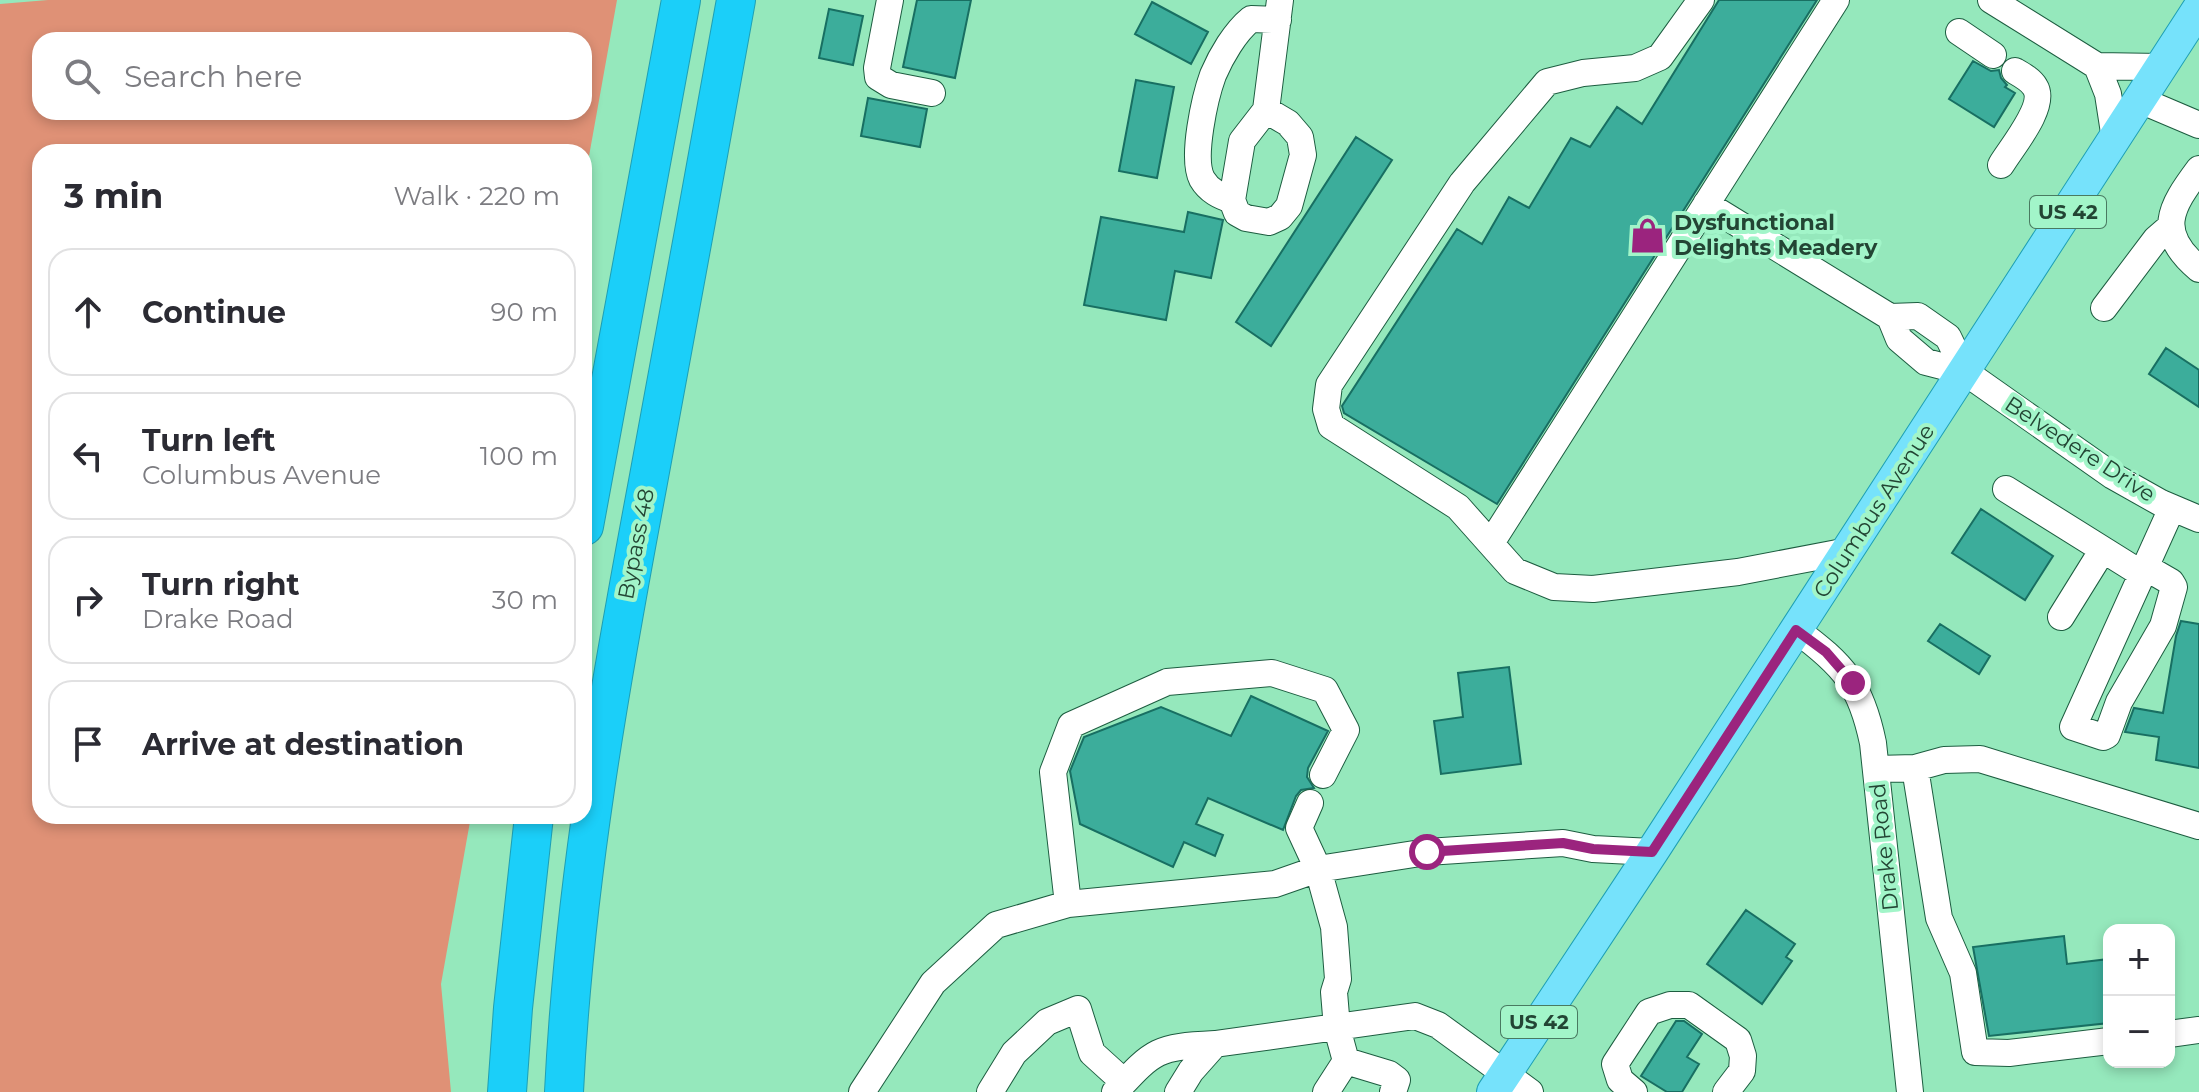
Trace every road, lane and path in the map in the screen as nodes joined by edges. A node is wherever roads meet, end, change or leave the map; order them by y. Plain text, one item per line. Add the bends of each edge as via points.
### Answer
1 (681, 0) edge
2 (736, 0) edge
3 (890, 0) edge
4 (1701, 0) edge
5 (1836, 0) edge
6 (1991, 0) edge
7 (2199, 8) edge
8 (1279, 10) edge
9 (1959, 32) dead end
10 (1993, 55) dead end
11 (2097, 66) junction
12 (2161, 67) junction
13 (2015, 71) dead end
14 (932, 93) dead end
15 (2140, 100) junction
16 (1266, 110) junction
17 (2199, 125) edge
18 (2115, 139) junction
19 (2001, 165) dead end
20 (2199, 169) edge
21 (1232, 200) junction
22 (1706, 204) junction
23 (2171, 226) junction
24 (2199, 269) edge
25 (2104, 308) dead end
26 (1965, 372) junction
27 (592, 483) edge
28 (2006, 489) dead end
29 (2172, 508) junction
30 (2199, 519) edge
31 (1491, 543) junction
32 (1848, 551) junction
33 (2102, 551) junction
34 (2144, 571) junction
35 (2061, 617) dead end
36 (1796, 630) junction
37 (1915, 768) junction
38 (1876, 769) junction
39 (1323, 775) dead end
40 (1310, 803) dead end
41 (592, 805) edge
42 (533, 824) edge
43 (589, 824) edge
44 (2199, 826) edge
45 (1652, 852) junction
46 (1318, 869) junction
47 (1068, 904) junction
48 (1337, 1028) junction
49 (2199, 1030) edge
50 (2175, 1033) edge
51 (2103, 1042) edge
52 (1215, 1044) junction
53 (1346, 1061) junction
54 (1509, 1086) edge
55 (1119, 1087) edge
56 (507, 1092) edge
57 (564, 1092) edge
58 (862, 1092) edge
59 (990, 1092) edge
60 (1178, 1092) edge
61 (1326, 1092) edge
62 (1393, 1092) edge
63 (1634, 1092) edge
64 (1726, 1092) edge
65 (1910, 1092) edge

1 - 27 highway
2 - 41 highway, Bypass 48
3 - 14 street via 878,77
4 - 31 street via 1660,57 1635,68 1547,82 1462,183 1329,385 1326,409 1331,426 1458,507
5 - 22 street
6 - 11 street
7 - 12 main road, Columbus Avenue / US 42
8 - 16 street
8 - 21 street via 1242,27 1213,75 1204,109 1199,138 1202,178 1216,194
9 - 10 street
11 - 12 street
11 - 18 street
12 - 15 main road, Columbus Avenue / US 42
13 - 19 street via 2033,84 2037,108
15 - 17 street
15 - 18 main road, Columbus Avenue / US 42
16 - 21 street via 1242,141
16 - 21 street via 1300,137 1303,155 1289,206 1269,222 1237,213
18 - 26 main road, Columbus Avenue / US 42
20 - 23 street via 2177,199
22 - 26 street via 1890,317 1918,316 1948,337
22 - 31 street
23 - 24 street via 2174,238
23 - 25 street
26 - 29 street, Belvedere Drive via 2113,476
26 - 32 main road, Columbus Avenue / US 42
28 - 33 street
29 - 30 street, Belvedere Drive
29 - 34 street
31 - 32 street via 1515,571 1554,587 1593,589 1738,572
32 - 36 main road, Columbus Avenue / US 42
33 - 34 street
33 - 35 street
34 - 34 street via 2174,587 2163,626 2119,702 2107,735 2073,727
36 - 38 street, Drake Road via 1826,652 1853,683 1868,718
36 - 45 main road, Columbus Avenue / US 42
37 - 38 street
37 - 44 street via 1980,759
37 - 51 street via 1939,918 1963,973 1975,1052
38 - 65 street, Drake Road
39 - 47 street via 1346,730 1325,690 1272,673 1167,682 1071,725 1053,772
40 - 46 street via 1299,828
42 - 56 highway
43 - 57 highway, Bypass 48
45 - 46 street via 1563,843 1427,852
45 - 54 main road, Columbus Avenue / US 42
46 - 47 street via 1275,884
46 - 48 street via 1334,927
47 - 58 street via 996,925 962,954 933,983
48 - 52 street
48 - 53 street
48 - 54 street via 1415,1016 1438,1025
49 - 50 street
52 - 55 street via 1173,1046 1149,1056
52 - 60 street
53 - 61 street
53 - 62 street via 1389,1074 1397,1080
55 - 59 street via 1092,1053 1078,1009 1047,1022 1014,1053
63 - 64 street via 1620,1080 1615,1064 1649,1012 1689,1005 1738,1040 1742,1071

